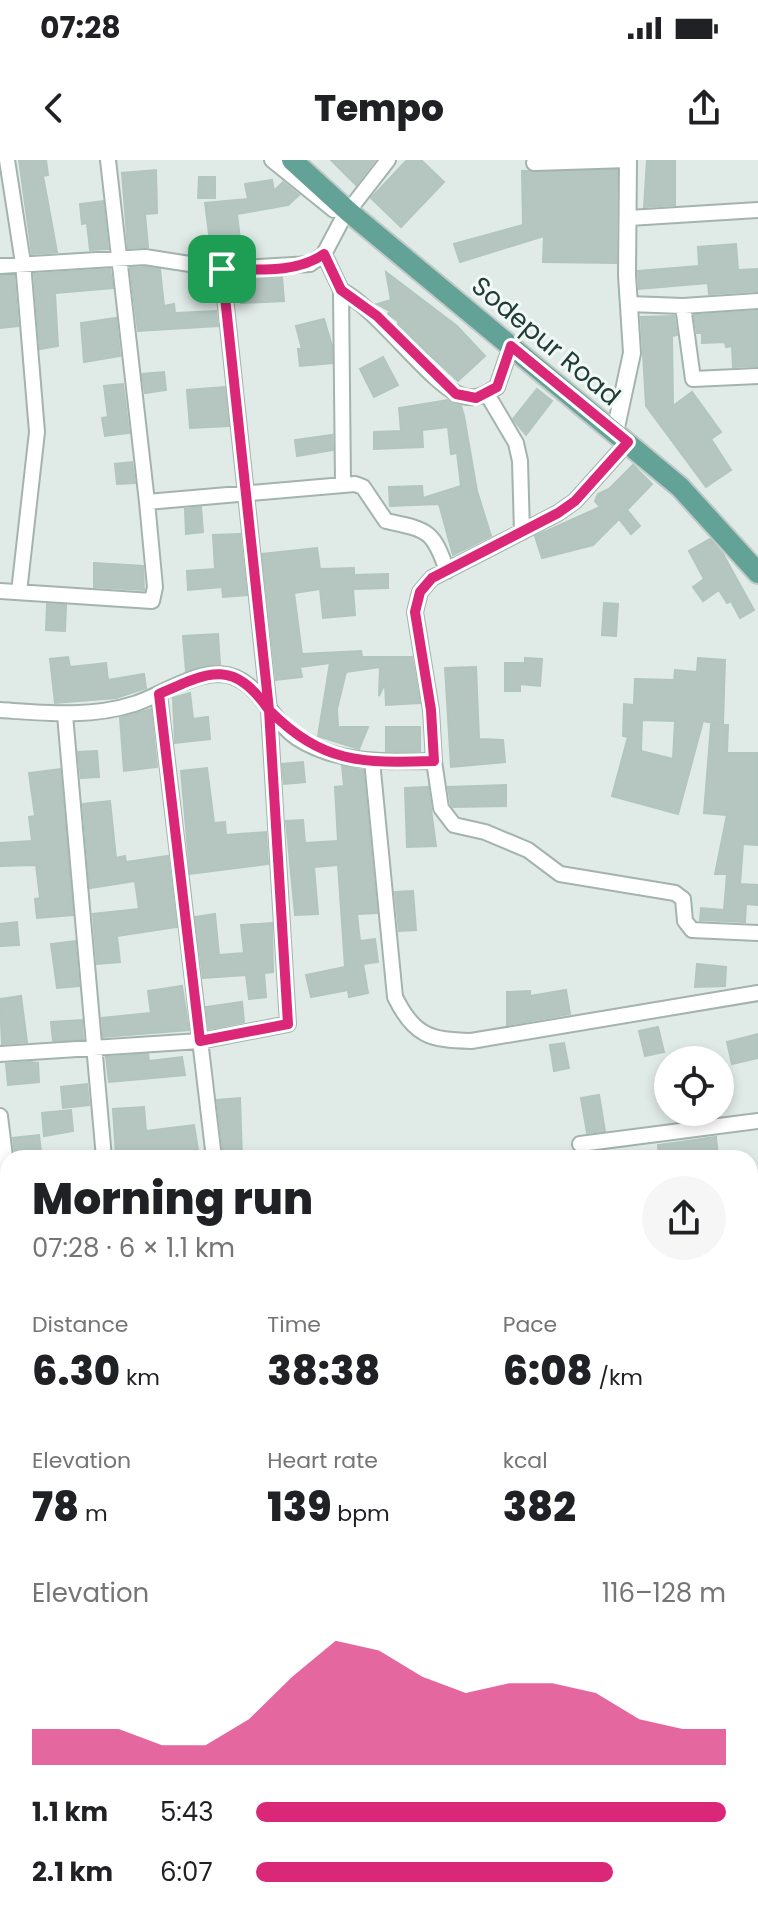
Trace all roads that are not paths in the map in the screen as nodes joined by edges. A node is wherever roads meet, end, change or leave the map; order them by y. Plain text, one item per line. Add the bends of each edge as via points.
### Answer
1 (7, 160) edge
2 (108, 160) edge
3 (272, 160) edge
4 (292, 160) edge
5 (388, 160) edge
6 (628, 160) edge
7 (534, 163) dead end
8 (758, 210) edge
9 (346, 215) junction
10 (629, 218) junction
11 (324, 254) junction
12 (120, 258) junction
13 (23, 263) junction
14 (0, 266) edge
15 (222, 269) junction
16 (341, 290) junction
17 (758, 301) edge
18 (629, 304) junction
19 (683, 306) junction
20 (511, 346) junction
21 (758, 376) edge
22 (487, 394) junction
23 (621, 437) junction
24 (343, 484) junction
25 (247, 493) junction
26 (147, 502) junction
27 (522, 532) junction
28 (447, 571) junction
29 (758, 573) edge
30 (0, 591) edge
31 (19, 592) junction
32 (159, 694) junction
33 (0, 710) edge
34 (269, 710) junction
35 (65, 715) junction
36 (372, 761) junction
37 (434, 761) junction
38 (758, 933) edge
39 (758, 993) edge
40 (200, 1041) junction
41 (96, 1046) junction
42 (0, 1054) edge
43 (0, 1116) edge
44 (758, 1121) edge
45 (580, 1144) dead end
46 (4, 1150) edge
47 (103, 1150) edge
48 (213, 1150) edge

1 - 13 street
2 - 12 street
3 - 9 street
4 - 9 main road, Sodepur Road
5 - 9 street
6 - 7 street
6 - 10 street
8 - 10 street
9 - 11 street
9 - 20 main road, Sodepur Road
10 - 18 street
11 - 15 street via 310,264 283,268
11 - 16 street
12 - 13 street
12 - 15 street via 178,260
12 - 26 street
13 - 14 street
13 - 31 street via 37,432
15 - 25 street
16 - 22 street via 371,310 456,394
16 - 24 street
17 - 19 street
18 - 19 street
18 - 23 street via 632,353
19 - 21 street via 693,379
20 - 22 street via 497,387
20 - 23 main road, Sodepur Road
22 - 27 street via 516,443
23 - 27 street via 575,501
23 - 29 main road, Sodepur Road via 680,487
24 - 25 street
24 - 28 street via 363,487 386,521 425,529
25 - 26 street
25 - 34 street
26 - 31 street via 152,601
27 - 28 street
28 - 37 street via 420,592 415,612
30 - 31 street
32 - 34 street via 196,677 219,674 239,677
32 - 35 street via 107,711
32 - 40 street
33 - 35 street
34 - 36 street via 296,737 324,751
34 - 40 street via 288,1024
35 - 41 street
36 - 37 street
36 - 39 street via 395,997 417,1030 441,1040 471,1041
37 - 38 street via 441,808 454,825 528,850 560,874 675,893 683,899 685,921 692,930
40 - 41 street
40 - 48 street
41 - 42 street
41 - 47 street
43 - 46 street
44 - 45 street

